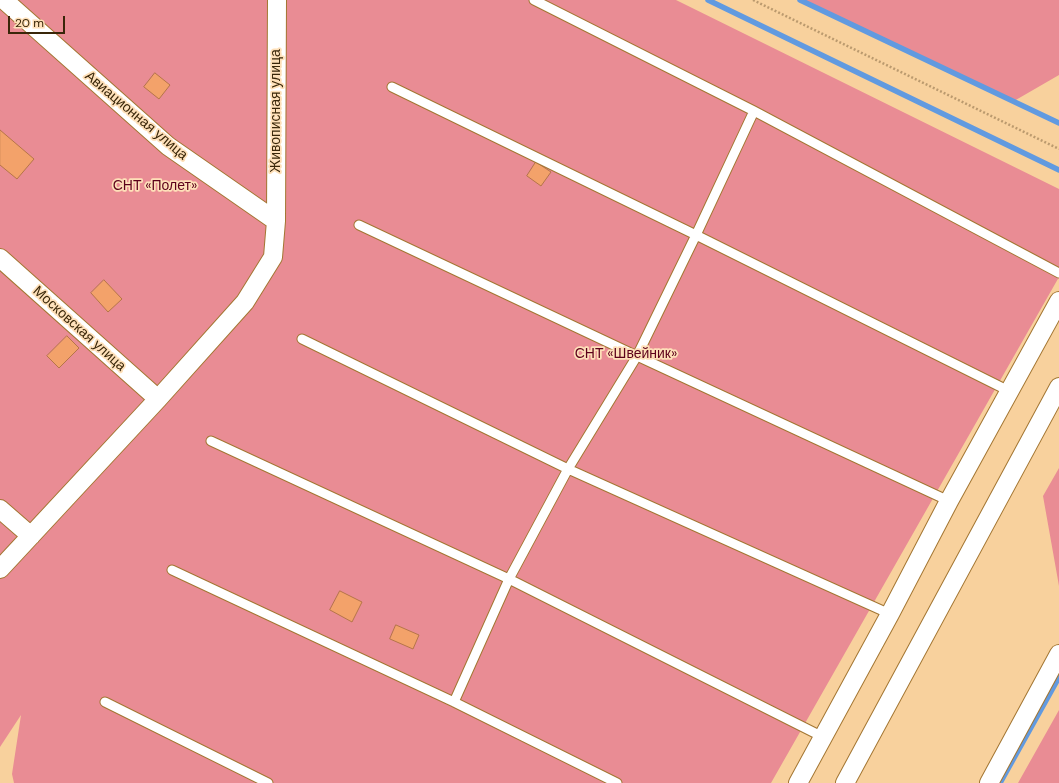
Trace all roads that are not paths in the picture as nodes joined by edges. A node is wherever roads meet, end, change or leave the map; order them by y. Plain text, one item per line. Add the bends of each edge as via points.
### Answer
1 (4, 0) edge
2 (277, 0) edge
3 (534, 0) edge
4 (392, 87) dead end
5 (754, 111) junction
6 (276, 221) junction
7 (359, 225) dead end
8 (696, 235) junction
9 (0, 258) edge
10 (1059, 273) edge
11 (1059, 301) edge
12 (302, 339) dead end
13 (637, 356) junction
14 (1059, 387) edge
15 (1009, 391) junction
16 (158, 399) junction
17 (211, 441) dead end
18 (568, 469) junction
19 (949, 501) junction
20 (0, 509) edge
21 (31, 536) junction
22 (0, 569) edge
23 (172, 570) dead end
24 (509, 579) junction
25 (890, 614) junction
26 (1059, 654) edge
27 (104, 702) dead end
28 (454, 702) junction
29 (823, 738) junction
30 (268, 783) edge
31 (617, 783) edge
32 (798, 783) edge
33 (845, 783) edge
34 (989, 783) edge

1 - 6 street, Авиационная улица via 168,146
2 - 6 street, Живописная улица
3 - 5 lane
4 - 8 lane
5 - 8 lane
5 - 10 lane
6 - 16 street, Живописная улица via 273,257 245,302
7 - 13 lane
8 - 13 lane
8 - 15 lane
9 - 16 street, Московская улица
11 - 15 street
12 - 18 lane
13 - 18 lane
13 - 19 lane
14 - 33 street
15 - 19 street
16 - 21 street, Живописная улица
17 - 24 lane
18 - 24 lane
18 - 25 lane
19 - 25 street
20 - 21 street
21 - 22 street, Живописная улица
23 - 28 lane
24 - 28 lane
24 - 29 lane
25 - 29 street
26 - 34 street
27 - 30 lane
28 - 31 lane
29 - 32 street

